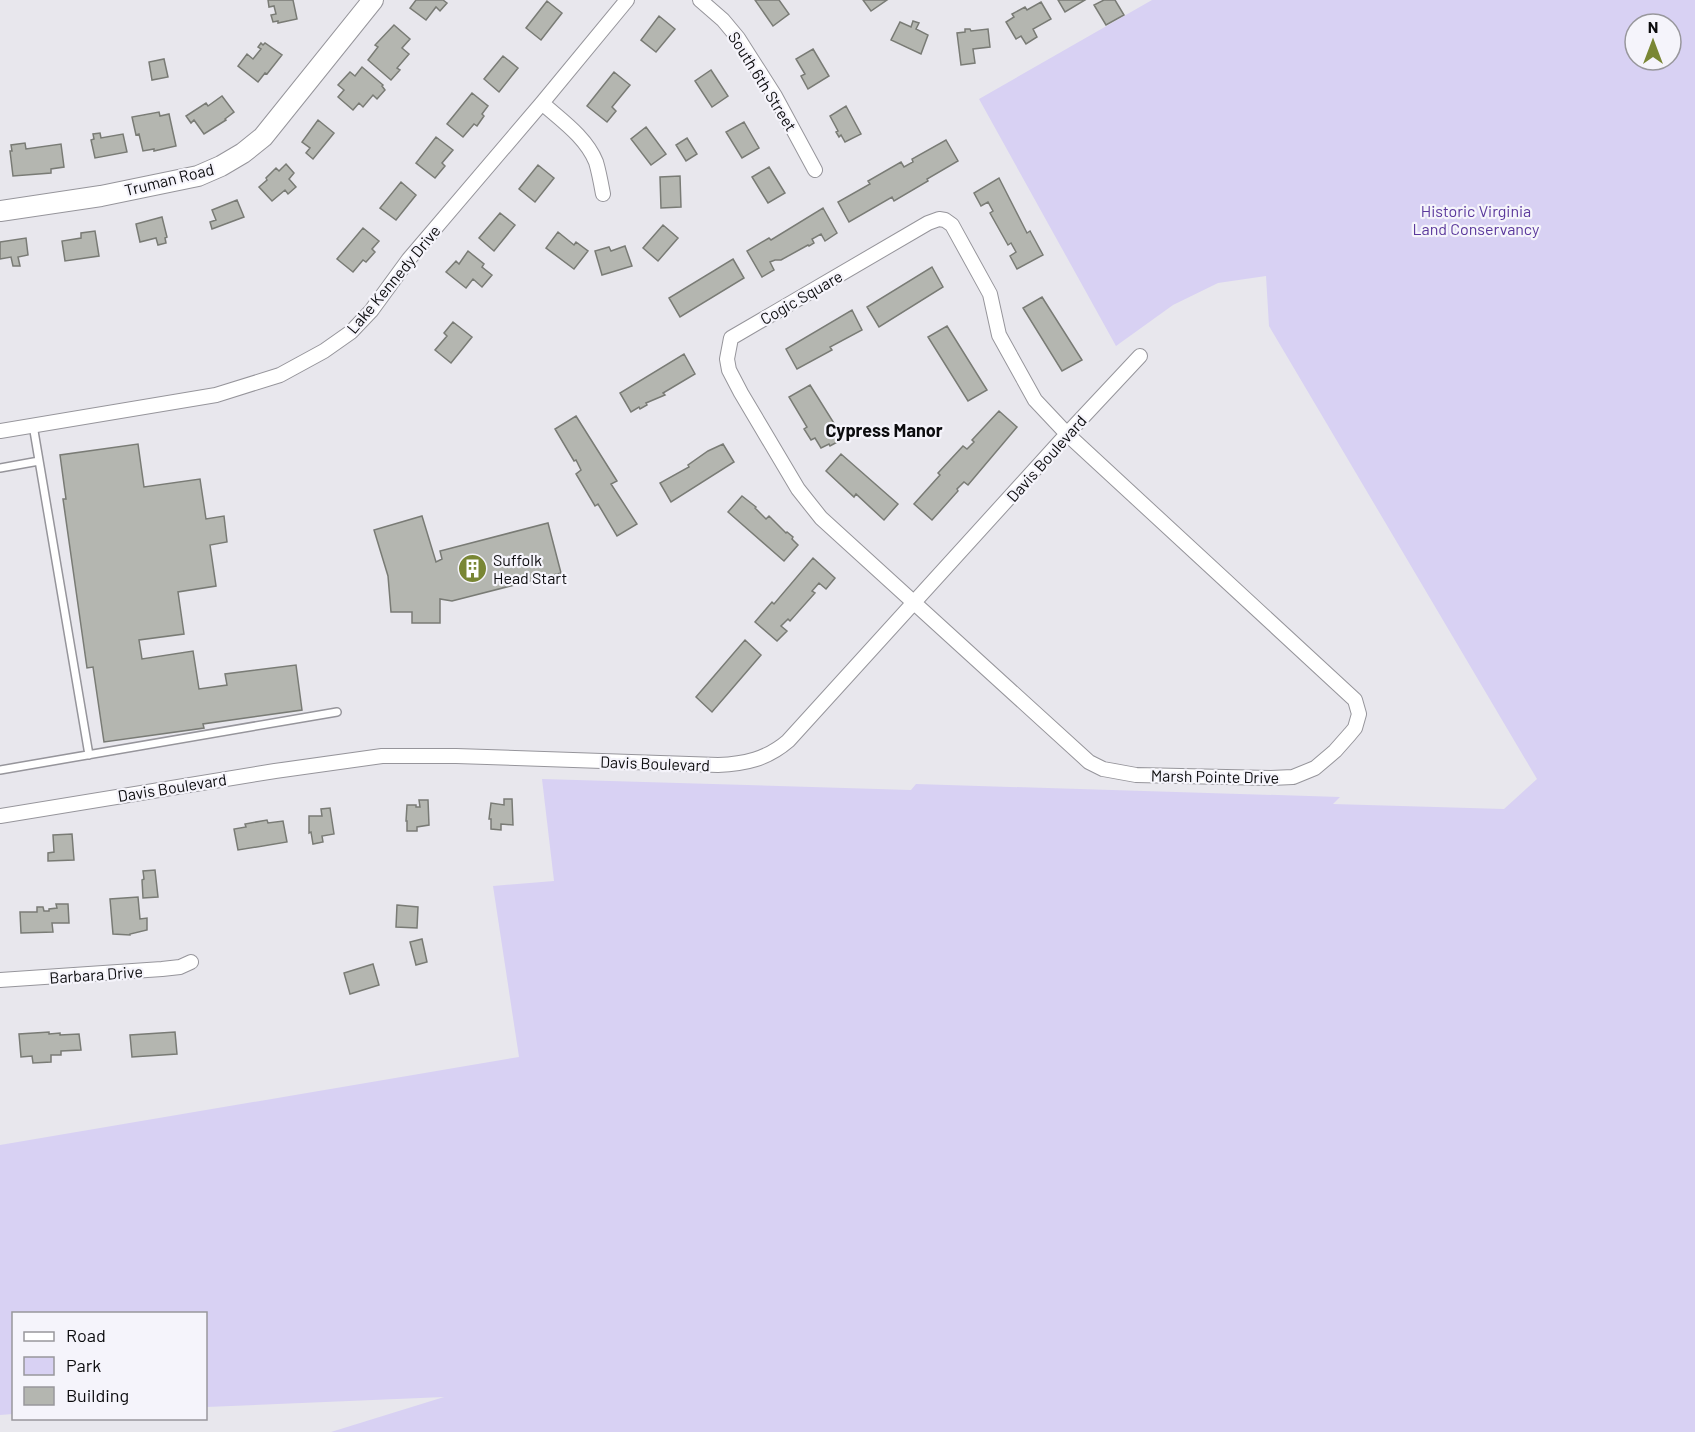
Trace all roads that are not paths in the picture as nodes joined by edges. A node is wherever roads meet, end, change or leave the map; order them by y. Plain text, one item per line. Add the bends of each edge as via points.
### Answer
1 (627, 0) edge
2 (700, 0) edge
3 (366, 2) edge
4 (542, 103) junction
5 (814, 170) dead end
6 (603, 194) dead end
7 (0, 211) edge
8 (1140, 356) dead end
9 (33, 425) junction
10 (0, 431) edge
11 (1067, 434) junction
12 (39, 461) junction
13 (0, 468) edge
14 (914, 603) junction
15 (337, 712) dead end
16 (89, 755) junction
17 (0, 770) edge
18 (0, 816) edge
19 (191, 962) dead end
20 (0, 980) edge

1 - 4 street, Lake Kennedy Drive
2 - 5 street, South 6th Street via 738,38 775,96
3 - 7 street, Truman Road via 263,137 221,166 198,176 101,196
4 - 6 street via 588,147 596,161
4 - 9 street, Lake Kennedy Drive via 409,259 370,311 351,332 324,351 280,375 216,395
8 - 11 street, Davis Boulevard
9 - 10 street, Lake Kennedy Drive
9 - 12 lane
11 - 14 street, Davis Boulevard
11 - 14 street, Cogic Square via 1035,400 999,335 990,294 954,229 945,220 928,223 731,338 729,370 798,489 821,518
11 - 14 street, Marsh Pointe Drive via 1351,694 1358,707 1358,721 1335,752 1316,768 1282,778 1136,775 1103,769 1078,753
12 - 13 lane
12 - 16 lane
14 - 18 street, Davis Boulevard via 788,741 763,758 749,762 718,765 382,756
15 - 16 lane
16 - 17 lane
19 - 20 street, Barbara Drive via 162,969

